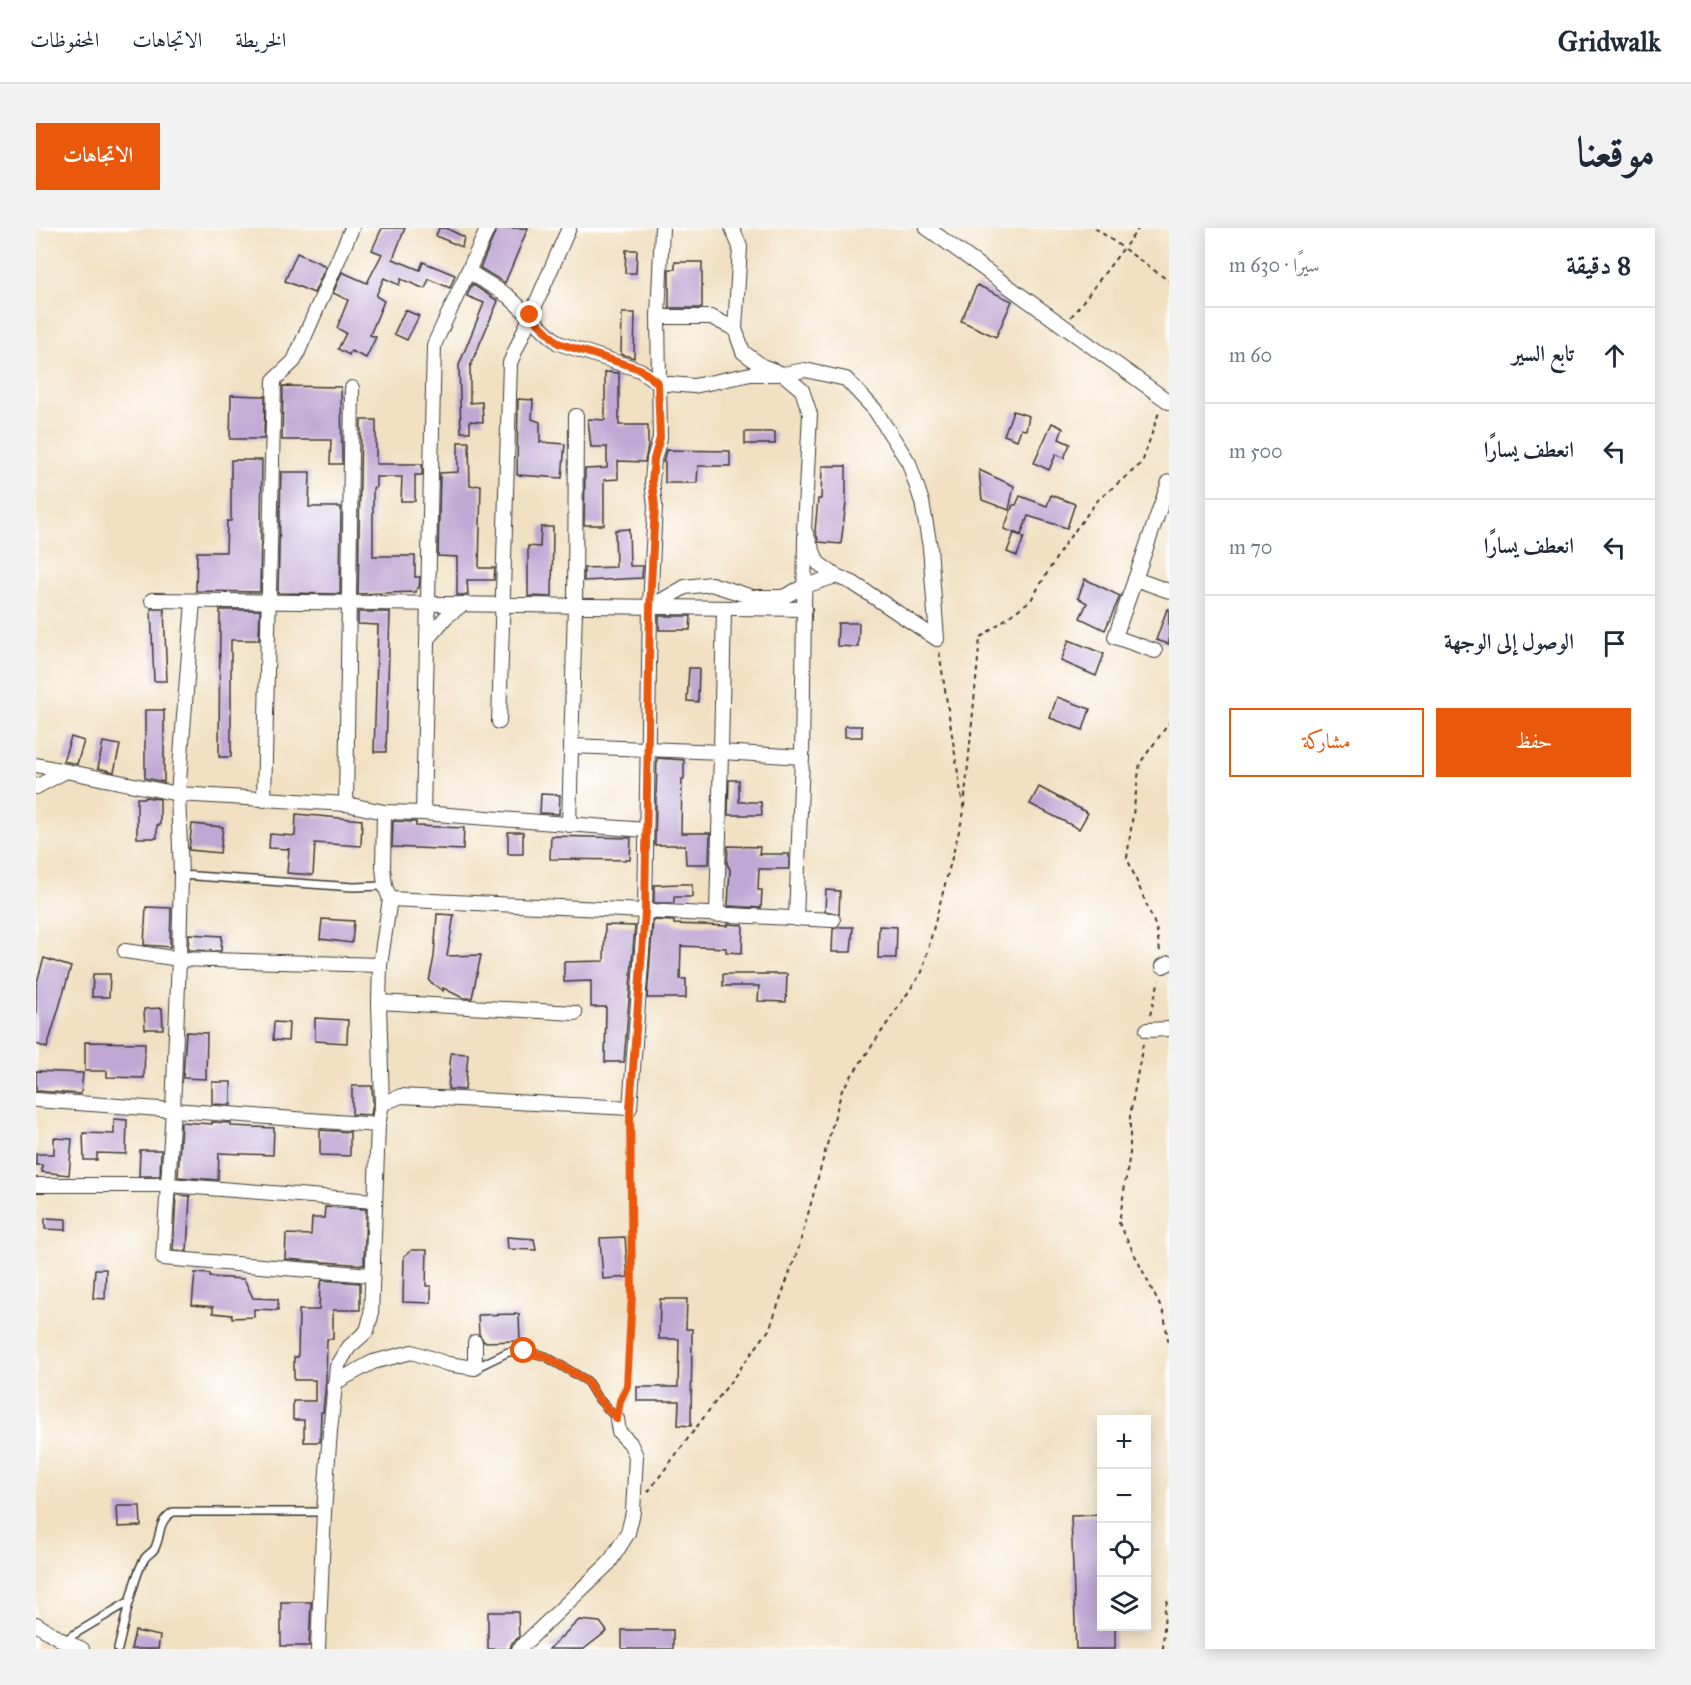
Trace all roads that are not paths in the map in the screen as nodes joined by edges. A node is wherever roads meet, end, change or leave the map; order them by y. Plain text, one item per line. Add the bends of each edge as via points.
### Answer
1 (352, 228) edge
2 (488, 228) edge
3 (569, 228) edge
4 (662, 228) edge
5 (732, 228) edge
6 (927, 228) edge
7 (468, 271) junction
8 (530, 315) junction
9 (658, 317) junction
10 (735, 329) junction
11 (783, 374) junction
12 (658, 383) junction
13 (352, 388) dead end
14 (1166, 400) edge
15 (576, 416) dead end
16 (1169, 482) edge
17 (804, 529) junction
18 (836, 576) junction
19 (1135, 579) junction
20 (805, 586) junction
21 (1169, 591) edge
22 (152, 600) dead end
23 (193, 601) junction
24 (270, 602) junction
25 (348, 603) junction
26 (429, 604) junction
27 (463, 604) junction
28 (503, 605) junction
29 (575, 606) junction
30 (650, 607) junction
31 (724, 608) junction
32 (805, 609) junction
33 (428, 638) junction
34 (1155, 651) dead end
35 (499, 722) dead end
36 (571, 746) junction
37 (647, 748) junction
38 (721, 752) junction
39 (802, 757) junction
40 (36, 765) edge
41 (66, 771) junction
42 (36, 787) edge
43 (178, 794) junction
44 (264, 800) junction
45 (346, 804) junction
46 (384, 812) junction
47 (423, 813) junction
48 (569, 825) junction
49 (646, 830) junction
50 (181, 875) junction
51 (387, 892) junction
52 (645, 912) junction
53 (717, 915) junction
54 (796, 919) junction
55 (833, 921) dead end
56 (125, 951) dead end
57 (178, 959) junction
58 (380, 965) junction
59 (379, 1002) junction
60 (575, 1013) dead end
61 (1169, 1029) edge
62 (1147, 1030) road end
63 (36, 1101) edge
64 (382, 1104) junction
65 (173, 1110) junction
66 (378, 1125) junction
67 (36, 1185) edge
68 (169, 1185) junction
69 (374, 1201) junction
70 (371, 1275) junction
71 (475, 1342) dead end
72 (475, 1368) junction
73 (336, 1382) junction
74 (617, 1419) joint
75 (324, 1512) junction
76 (36, 1624) edge
77 (63, 1641) junction
78 (82, 1649) edge
79 (118, 1649) edge
80 (318, 1649) edge
81 (519, 1649) edge

1 - 24 street via 294,362 274,380
2 - 7 street
3 - 8 street
4 - 9 street
5 - 10 street via 740,247
6 - 14 street
7 - 8 street
7 - 26 street via 434,345
8 - 12 street via 558,343 640,369
8 - 28 street via 510,363
9 - 10 street via 711,317
9 - 12 street
10 - 11 street via 743,352 762,366
11 - 12 street via 751,374 694,386
11 - 17 street via 802,390 810,414
11 - 18 street via 806,369 846,379 875,411 909,464 922,502 930,548 937,639 853,583
12 - 30 street via 660,438 652,481 655,528
13 - 25 street
15 - 29 street
16 - 19 street
17 - 18 street via 818,563
17 - 20 street
18 - 20 street
19 - 21 street
19 - 34 street via 1115,637
20 - 30 street via 783,597 752,597 711,584 685,587
20 - 32 street
22 - 23 street
23 - 24 street
23 - 43 street
24 - 25 street
24 - 44 street
25 - 26 street
25 - 45 street
26 - 27 street
26 - 33 street
27 - 28 street
27 - 33 street via 446,616
28 - 29 street
28 - 35 street
29 - 30 street
29 - 36 street
30 - 31 street
30 - 37 street
31 - 32 street
31 - 38 street
32 - 39 street
33 - 47 street
36 - 37 street
36 - 48 street
37 - 38 street
37 - 49 street
38 - 39 street
38 - 53 street
39 - 54 street
40 - 41 street
41 - 42 street
41 - 43 street
43 - 44 street
43 - 50 street
44 - 45 street
45 - 46 street
46 - 47 street
46 - 51 street via 383,867
47 - 48 street
48 - 49 street
49 - 52 street
50 - 51 lane
50 - 57 street
51 - 52 street
51 - 58 street
52 - 53 street
52 - 64 street via 630,1108 401,1096
53 - 54 street
54 - 55 street
56 - 57 street
57 - 58 street
57 - 65 street
58 - 59 street
59 - 60 street
59 - 64 street
61 - 62 street
63 - 65 street
64 - 66 street
65 - 66 street
65 - 68 street
66 - 69 street
67 - 68 street
68 - 69 street
68 - 70 street via 163,1258
69 - 70 street
70 - 73 street via 368,1330 349,1347 338,1367
71 - 72 street
72 - 73 street via 447,1364 412,1352 373,1362
72 - 74 lane via 508,1352 545,1356 587,1381
73 - 75 street
74 - 81 street via 619,1432 636,1456 628,1533 609,1563
75 - 79 lane via 173,1512 165,1517 138,1576
75 - 80 street
76 - 77 street
77 - 78 street
77 - 79 lane via 130,1601

